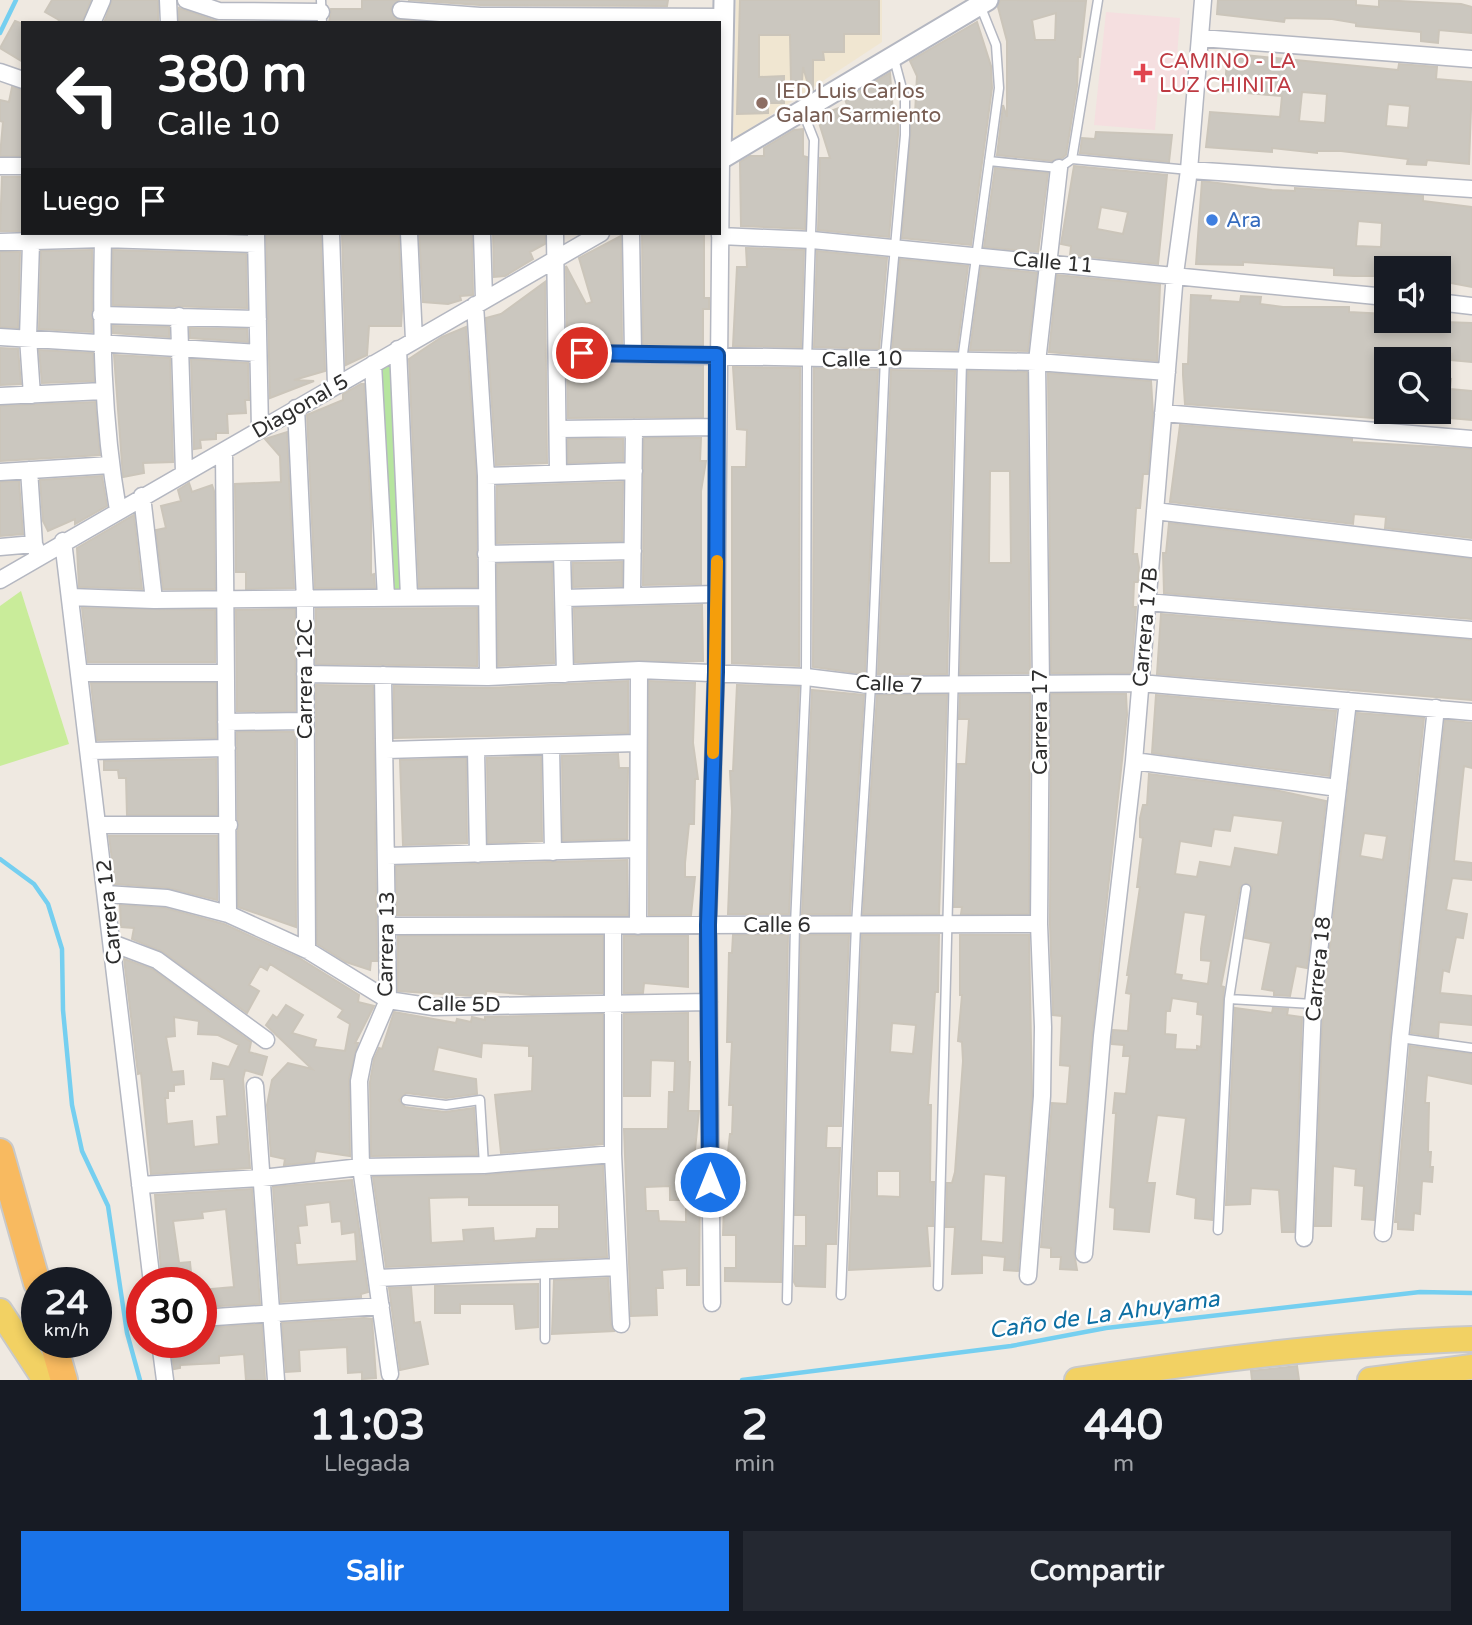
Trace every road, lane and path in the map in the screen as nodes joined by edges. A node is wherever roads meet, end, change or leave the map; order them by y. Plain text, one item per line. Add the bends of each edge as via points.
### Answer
1 (103, 0) edge
2 (168, 0) edge
3 (186, 0) edge
4 (1098, 0) edge
5 (1203, 0) edge
6 (984, 3) edge
7 (248, 7) edge
8 (724, 8) edge
9 (321, 11) edge
10 (401, 11) edge
11 (480, 19) edge
12 (93, 21) edge
13 (169, 21) edge
14 (1201, 38) junction
15 (893, 55) junction
16 (1472, 59) edge
17 (0, 72) edge
18 (21, 79) edge
19 (803, 110) junction
20 (721, 121) edge
21 (721, 158) edge
22 (989, 161) junction
23 (1066, 163) junction
24 (0, 166) edge
25 (21, 166) edge
26 (1189, 170) junction
27 (1472, 188) edge
28 (331, 235) edge
29 (409, 235) edge
30 (482, 235) edge
31 (555, 235) edge
32 (598, 235) edge
33 (631, 235) edge
34 (179, 236) edge
35 (720, 236) joint
36 (256, 238) edge
37 (103, 239) junction
38 (812, 240) junction
39 (0, 243) edge
40 (31, 243) junction
41 (893, 248) junction
42 (976, 255) junction
43 (556, 259) junction
44 (1048, 262) junction
45 (1175, 274) junction
46 (1374, 296) edge
47 (479, 302) junction
48 (1451, 304) edge
49 (1472, 306) edge
50 (101, 315) junction
51 (179, 316) junction
52 (258, 319) junction
53 (0, 337) edge
54 (28, 338) junction
55 (414, 340) junction
56 (100, 342) junction
57 (178, 348) junction
58 (398, 349) junction
59 (258, 353) junction
60 (557, 353) junction
61 (633, 353) junction
62 (717, 355) junction
63 (885, 358) junction
64 (807, 360) junction
65 (962, 360) junction
66 (1037, 362) junction
67 (373, 364) junction
68 (1167, 372) junction
69 (336, 385) junction
70 (103, 391) junction
71 (32, 395) junction
72 (0, 396) edge
73 (296, 408) junction
74 (1163, 413) junction
75 (717, 427) junction
76 (634, 428) junction
77 (260, 429) junction
78 (558, 429) junction
79 (1472, 439) edge
80 (224, 451) junction
81 (110, 465) junction
82 (29, 470) junction
83 (0, 471) edge
84 (634, 471) junction
85 (184, 472) junction
86 (558, 473) junction
87 (486, 476) junction
88 (404, 483) junction
89 (380, 485) junction
90 (142, 496) junction
91 (118, 510) junction
92 (1155, 511) junction
93 (64, 541) junction
94 (0, 547) edge
95 (1472, 549) edge
96 (36, 550) junction
97 (633, 551) junction
98 (562, 552) junction
99 (486, 554) junction
100 (0, 580) edge
101 (716, 594) junction
102 (410, 596) junction
103 (632, 596) junction
104 (70, 597) junction
105 (386, 597) junction
106 (486, 597) junction
107 (564, 598) junction
108 (226, 599) junction
109 (305, 599) junction
110 (154, 600) junction
111 (1147, 603) junction
112 (1472, 630) edge
113 (639, 670) junction
114 (716, 672) junction
115 (82, 673) junction
116 (224, 673) junction
117 (305, 674) junction
118 (565, 674) junction
119 (383, 675) junction
120 (488, 677) junction
121 (806, 677) junction
122 (1140, 683) junction
123 (1041, 684) junction
124 (871, 685) junction
125 (952, 687) junction
126 (1348, 701) junction
127 (1436, 708) junction
128 (1472, 712) edge
129 (305, 721) junction
130 (226, 722) junction
131 (637, 743) junction
132 (551, 747) junction
133 (227, 748) junction
134 (476, 749) junction
135 (386, 750) junction
136 (90, 751) junction
137 (1134, 761) junction
138 (1338, 788) junction
139 (100, 825) junction
140 (229, 825) junction
141 (637, 849) junction
142 (553, 852) junction
143 (478, 854) junction
144 (387, 856) junction
145 (1246, 888) dead end
146 (106, 894) junction
147 (228, 914) junction
148 (1039, 924) junction
149 (708, 925) junction
150 (795, 925) junction
151 (856, 925) junction
152 (947, 925) junction
153 (388, 926) junction
154 (613, 926) junction
155 (638, 926) junction
156 (112, 943) junction
157 (307, 950) junction
158 (1229, 999) junction
159 (388, 1000) junction
160 (709, 1002) junction
161 (612, 1003) junction
162 (1313, 1004) junction
163 (1400, 1038) junction
164 (266, 1040) dead end
165 (1472, 1048) edge
166 (255, 1086) dead end
167 (406, 1100) dead end
168 (0, 1152) edge
169 (613, 1154) junction
170 (484, 1166) junction
171 (361, 1167) junction
172 (262, 1178) junction
173 (140, 1185) junction
174 (1218, 1230) dead end
175 (1383, 1233) dead end
176 (1304, 1238) dead end
177 (1084, 1254) dead end
178 (32, 1267) edge
179 (150, 1267) edge
180 (617, 1267) junction
181 (545, 1270) junction
182 (1028, 1276) dead end
183 (378, 1278) junction
184 (938, 1286) dead end
185 (841, 1295) dead end
186 (787, 1300) dead end
187 (712, 1303) dead end
188 (381, 1306) junction
189 (0, 1311) edge
190 (273, 1314) junction
191 (217, 1317) edge
192 (621, 1324) dead end
193 (545, 1339) dead end
194 (1472, 1339) edge
195 (58, 1358) edge
196 (162, 1358) edge
197 (1472, 1367) edge
198 (390, 1374) dead end
199 (45, 1380) edge
200 (64, 1380) edge
201 (165, 1380) edge
202 (276, 1380) edge
203 (1077, 1380) edge
204 (1370, 1380) edge

1 - 12 street
2 - 13 street
3 - 7 street via 219,12
4 - 23 lane, Carrera 17
5 - 14 street, Carrera 17B
6 - 15 street
6 - 22 lane via 996,45 999,89
7 - 9 street
8 - 11 street
8 - 20 street
10 - 11 street
14 - 16 street
14 - 26 street, Carrera 17B
15 - 19 street
15 - 41 lane via 905,100 905,135
17 - 18 street
19 - 21 street
19 - 38 lane via 814,140
22 - 23 lane
22 - 42 lane
23 - 26 lane
23 - 44 street, Carrera 17
24 - 25 street
26 - 27 street
26 - 45 street, Carrera 17B
28 - 69 street
29 - 55 street
30 - 47 street
31 - 43 street
32 - 43 street, Diagonal 5
33 - 61 street
34 - 36 street
34 - 37 street
35 - 38 street, Calle 11
35 - 62 street
36 - 52 street
37 - 40 street
37 - 50 street
38 - 41 street, Calle 11
38 - 64 lane
39 - 40 street
40 - 54 street
41 - 42 street, Calle 11
41 - 63 lane
42 - 44 street, Calle 11
42 - 65 lane
43 - 47 street, Diagonal 5
43 - 60 street
44 - 45 street, Calle 11
44 - 66 street, Carrera 17
45 - 46 street, Calle 11
45 - 68 street, Carrera 17B
47 - 55 street, Diagonal 5
47 - 87 street
48 - 49 street
50 - 51 street
50 - 56 street
51 - 52 street
51 - 57 street
52 - 59 street
53 - 54 street
54 - 56 street
54 - 71 street
55 - 58 street, Diagonal 5
56 - 57 street
56 - 70 street
57 - 59 street
57 - 85 street
58 - 67 street, Diagonal 5
58 - 88 street
59 - 77 street
60 - 61 street, Calle 10
60 - 78 street
61 - 62 street, Calle 10
62 - 64 street, Calle 10
62 - 75 street
63 - 64 street, Calle 10
63 - 65 street, Calle 10
63 - 124 lane
64 - 121 lane
65 - 66 street, Calle 10
65 - 125 lane
66 - 68 street, Calle 10
66 - 123 street, Carrera 17
67 - 69 street, Diagonal 5
67 - 89 street
68 - 74 street, Carrera 17B
69 - 73 street, Diagonal 5
70 - 71 street
70 - 81 street
71 - 72 street
73 - 77 street, Diagonal 5
73 - 109 street, Carrera 12C
74 - 79 street
74 - 92 street, Carrera 17B
75 - 76 street
75 - 101 street
76 - 78 street
76 - 84 street
77 - 80 street, Diagonal 5
78 - 86 street
80 - 85 street, Diagonal 5
80 - 108 street
81 - 82 street
81 - 91 street
82 - 83 street
82 - 96 street
84 - 86 street
84 - 97 street
85 - 90 street, Diagonal 5
86 - 87 street
87 - 99 street
88 - 89 lane
88 - 102 street
89 - 105 street
90 - 91 street, Diagonal 5
90 - 110 street
91 - 93 street, Diagonal 5
92 - 95 street
92 - 111 street, Carrera 17B
93 - 96 street, Diagonal 5
93 - 104 street, Carrera 12
94 - 96 street
96 - 100 street, Diagonal 5
97 - 98 street
97 - 103 street
98 - 99 street
98 - 107 street
99 - 106 street
101 - 103 street
101 - 114 street
102 - 105 street
102 - 106 street
103 - 107 street
104 - 110 street
104 - 115 street, Carrera 12
105 - 109 street
106 - 120 street
107 - 118 street
108 - 109 street
108 - 110 street
108 - 116 street
109 - 117 street, Carrera 12C
111 - 112 street
111 - 122 street, Carrera 17B
113 - 114 street, Calle 7
113 - 118 street, Calle 7
113 - 131 street
114 - 121 street, Calle 7
114 - 149 street
115 - 116 street
115 - 136 street, Carrera 12
116 - 130 street
117 - 119 street, Calle 7
117 - 129 street, Carrera 12C
118 - 120 street, Calle 7
119 - 120 street, Calle 7
119 - 135 street, Carrera 13
121 - 124 street, Calle 7
121 - 150 lane
122 - 123 street, Calle 7
122 - 126 street, Calle 7
122 - 137 street, Carrera 17B
123 - 125 street, Calle 7
123 - 148 street, Carrera 17
124 - 125 street, Calle 7
124 - 151 lane
125 - 152 lane
126 - 127 street, Calle 7
126 - 138 street, Carrera 18
127 - 128 street, Calle 7
127 - 163 street
129 - 130 street
129 - 157 street, Carrera 12C
130 - 133 street
131 - 132 street
131 - 141 street
132 - 134 street
132 - 142 street
133 - 136 street
133 - 140 street
134 - 135 street
134 - 143 street
135 - 144 street, Carrera 13
136 - 139 street, Carrera 12
137 - 138 street
137 - 177 street, Carrera 17B via 1102,1036
138 - 162 street, Carrera 18
139 - 140 street
139 - 146 street, Carrera 12
140 - 147 street
141 - 142 street
141 - 155 street
142 - 143 street
143 - 144 street
144 - 153 street, Carrera 13
145 - 158 lane
146 - 147 street, Calle 5D via 167,898
146 - 156 street, Carrera 12
147 - 157 street, Calle 5D
148 - 152 street, Calle 6
148 - 182 street, Carrera 17 via 1042,1097
149 - 150 street, Calle 6
149 - 155 street, Calle 6
149 - 160 street
150 - 151 street, Calle 6
150 - 186 lane
151 - 152 street, Calle 6
151 - 185 lane
152 - 184 lane
153 - 154 street, Calle 6
153 - 159 street, Carrera 13
154 - 155 street, Calle 6
154 - 161 street
156 - 164 street via 158,960
156 - 173 street, Carrera 12
157 - 159 street, Calle 5D
158 - 162 lane
158 - 174 lane
159 - 161 street, Calle 5D via 434,1007
159 - 171 street, Carrera 13 via 364,1056 359,1081
160 - 161 street, Calle 5D
160 - 187 street
161 - 169 street
162 - 176 street, Carrera 18
163 - 165 lane
163 - 175 street
166 - 172 street
167 - 170 lane via 446,1105 480,1100
168 - 178 highway
169 - 170 street
169 - 180 street
170 - 171 street
171 - 172 street
171 - 183 street, Carrera 13
172 - 173 street
172 - 190 street
173 - 179 street, Carrera 12
180 - 181 street
180 - 192 street
181 - 183 street
181 - 193 lane
183 - 188 street, Carrera 13
188 - 190 street
188 - 198 street, Carrera 13
189 - 199 main road
190 - 191 street
190 - 202 street
194 - 203 main road via 1261,1353
195 - 200 highway
196 - 201 street
197 - 204 main road

